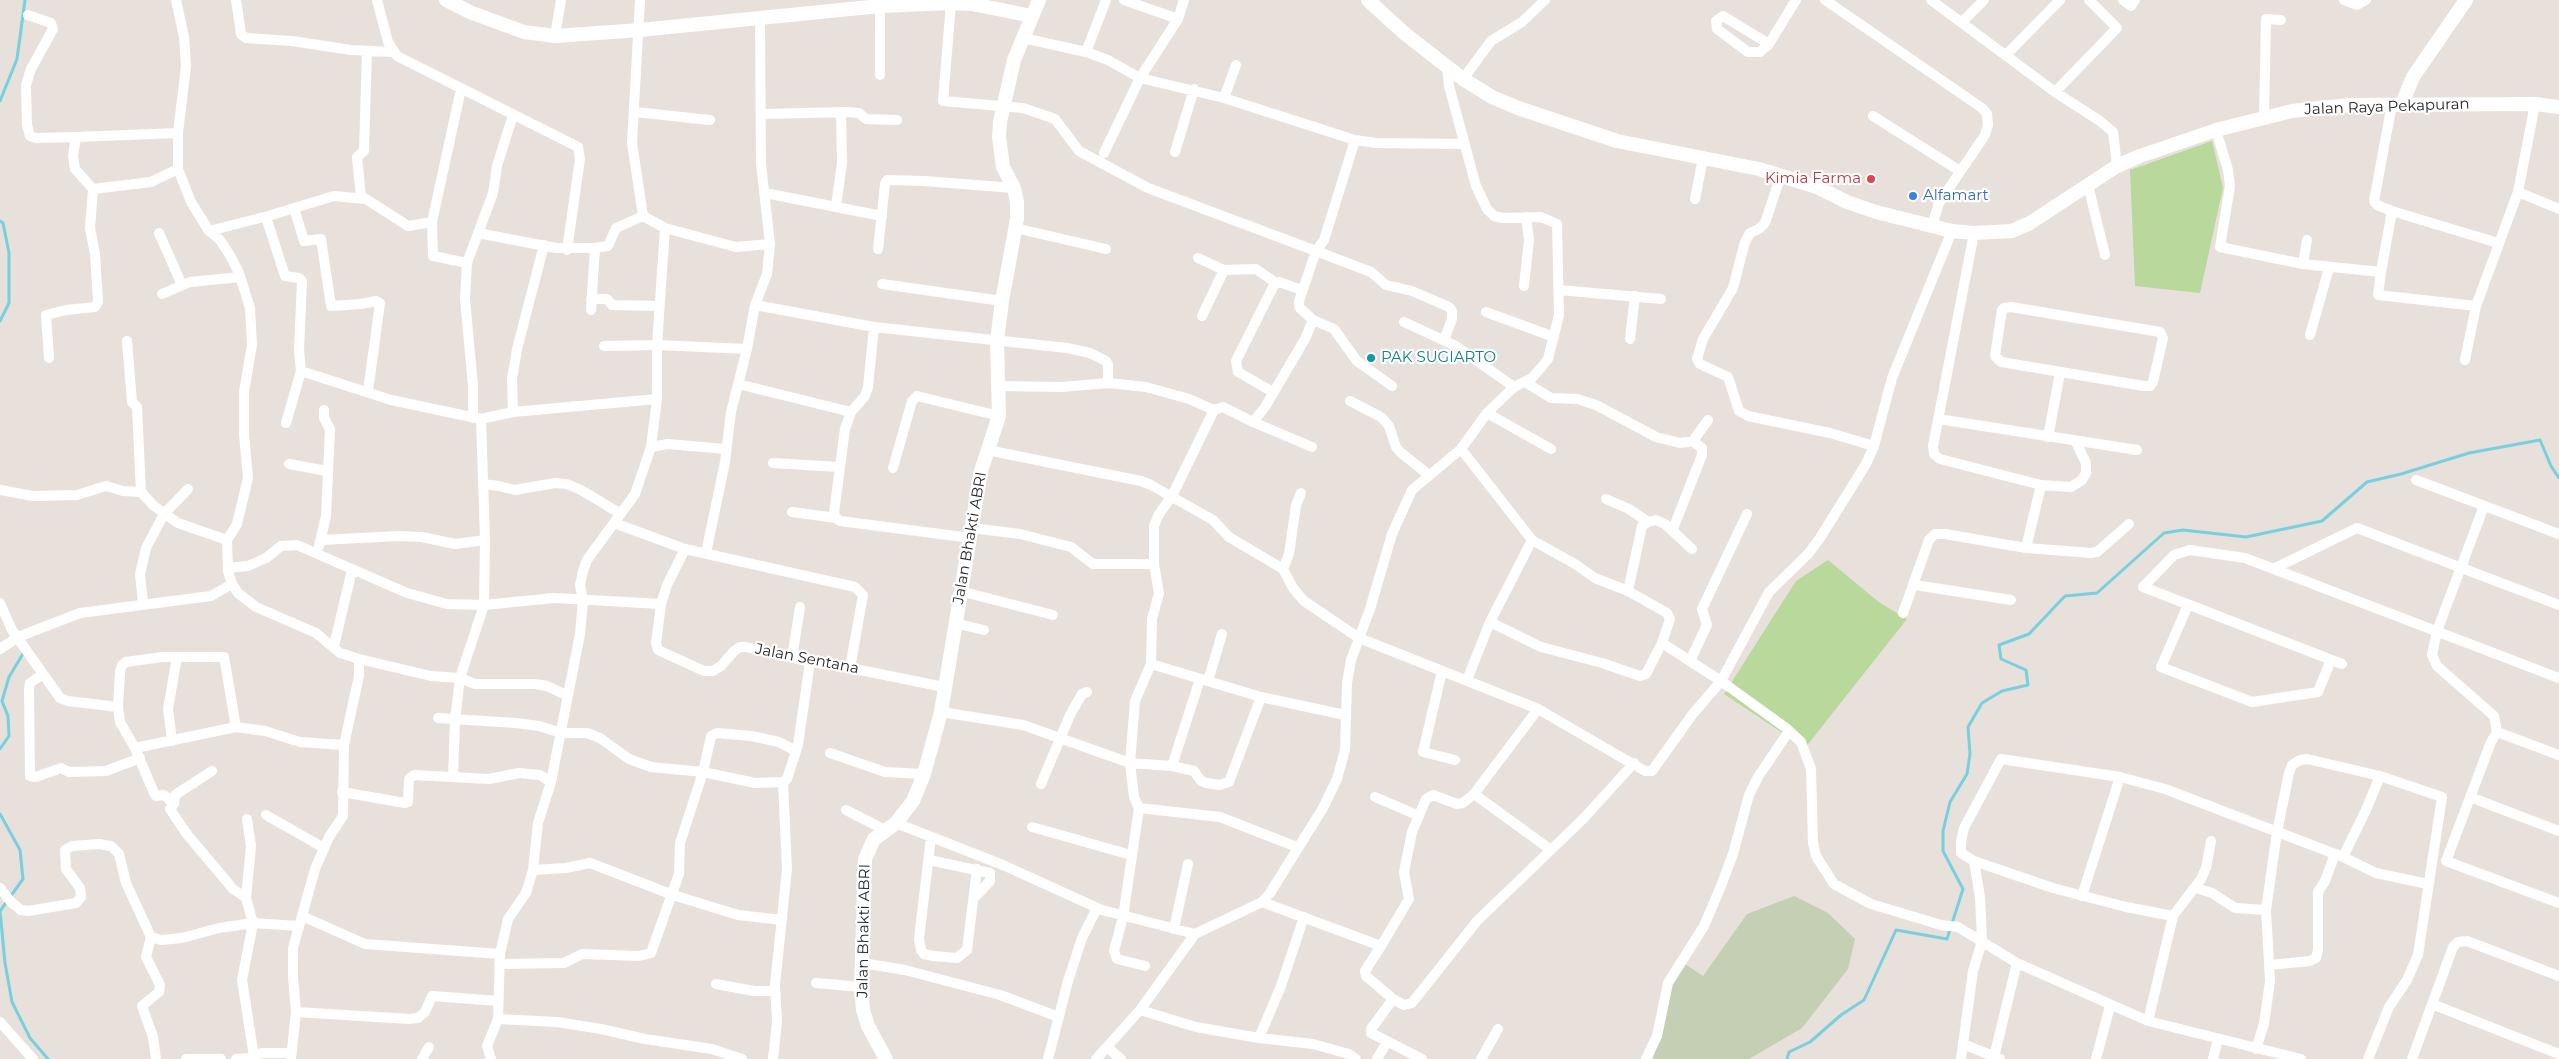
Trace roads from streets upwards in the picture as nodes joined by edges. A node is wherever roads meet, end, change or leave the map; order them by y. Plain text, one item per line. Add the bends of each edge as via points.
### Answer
1 (176, 0) edge
2 (236, 0) edge
3 (377, 0) edge
4 (446, 0) edge
5 (561, 0) edge
6 (640, 0) edge
7 (1039, 0) edge
8 (1106, 0) edge
9 (1124, 0) edge
10 (1184, 0) edge
11 (1368, 0) edge
12 (1545, 0) edge
13 (1796, 0) edge
14 (1825, 0) edge
15 (1931, 0) edge
16 (1984, 0) edge
17 (2060, 0) edge
18 (2089, 0) edge
19 (2123, 0) edge
20 (2135, 0) edge
21 (2344, 0) edge
22 (2366, 0) edge
23 (2466, 0) edge
24 (912, 2) edge
25 (951, 3) junction
26 (860, 4) edge
27 (880, 6) junction
28 (28, 15) dead end
29 (1032, 16) junction
30 (760, 19) junction
31 (1178, 19) junction
32 (2281, 20) dead end
33 (1962, 22) junction
34 (640, 30) junction
35 (555, 36) junction
36 (1023, 38) junction
37 (1768, 44) junction
38 (367, 51) junction
39 (394, 52) junction
40 (1086, 52) junction
41 (2006, 55) junction
42 (1236, 65) dead end
43 (1447, 67) junction
44 (880, 75) dead end
45 (1140, 78) junction
46 (1463, 79) junction
47 (461, 89) junction
48 (1194, 89) junction
49 (2055, 92) junction
50 (1224, 98) junction
51 (2397, 104) junction
52 (2535, 104) junction
53 (1002, 105) junction
54 (2559, 107) edge
55 (635, 112) junction
56 (841, 112) junction
57 (761, 114) junction
58 (513, 115) junction
59 (1873, 116) dead end
60 (2264, 117) junction
61 (710, 120) dead end
62 (897, 120) dead end
63 (2216, 130) junction
64 (178, 133) junction
65 (76, 137) junction
66 (1355, 140) junction
67 (1465, 144) junction
68 (1175, 152) dead end
69 (1104, 153) dead end
70 (1702, 158) junction
71 (2117, 166) junction
72 (178, 169) junction
73 (1960, 171) junction
74 (1781, 175) junction
75 (2088, 185) junction
76 (93, 188) junction
77 (1014, 188) junction
78 (2518, 192) junction
79 (764, 193) junction
80 (361, 197) junction
81 (1695, 199) dead end
82 (836, 206) junction
83 (294, 208) junction
84 (2559, 209) edge
85 (2392, 211) junction
86 (643, 216) junction
87 (882, 216) junction
88 (266, 217) junction
89 (1526, 217) junction
90 (432, 222) junction
91 (1932, 226) junction
92 (665, 228) junction
93 (1015, 228) junction
94 (209, 231) junction
95 (1952, 231) junction
96 (159, 233) dead end
97 (478, 233) junction
98 (1974, 234) junction
99 (2307, 240) dead end
100 (2498, 242) junction
101 (770, 244) junction
102 (544, 246) junction
103 (595, 248) junction
104 (878, 249) dead end
105 (1106, 249) dead end
106 (567, 250) junction
107 (1316, 251) junction
108 (2105, 255) dead end
109 (1198, 258) dead end
110 (467, 263) junction
111 (2303, 264) junction
112 (2329, 268) junction
113 (1224, 270) junction
114 (2381, 272) junction
115 (240, 277) junction
116 (1276, 283) junction
117 (882, 284) dead end
118 (182, 285) junction
119 (1524, 286) dead end
120 (1302, 290) junction
121 (1559, 290) junction
122 (162, 294) dead end
123 (1635, 296) junction
124 (1661, 298) dead end
125 (1002, 301) junction
126 (755, 305) junction
127 (659, 306) junction
128 (2476, 306) junction
129 (1486, 312) dead end
130 (1202, 316) dead end
131 (1313, 320) junction
132 (1404, 322) dead end
133 (874, 327) junction
134 (2310, 335) dead end
135 (1554, 338) junction
136 (1630, 339) dead end
137 (1444, 340) junction
138 (127, 341) dead end
139 (997, 341) junction
140 (657, 345) junction
141 (604, 346) dead end
142 (748, 348) junction
143 (48, 358) dead end
144 (2465, 360) dead end
145 (301, 371) junction
146 (2060, 373) junction
147 (1524, 382) junction
148 (1108, 383) junction
149 (738, 384) junction
150 (997, 386) junction
151 (1392, 386) dead end
152 (1514, 387) junction
153 (368, 391) junction
154 (1273, 392) junction
155 (657, 400) junction
156 (1350, 401) dead end
157 (324, 410) dead end
158 (1214, 410) junction
159 (514, 412) junction
160 (851, 412) junction
161 (1487, 413) junction
162 (998, 416) junction
163 (477, 419) junction
164 (1938, 419) junction
165 (1708, 420) dead end
166 (1253, 422) junction
167 (286, 423) dead end
168 (2048, 437) junction
169 (1695, 441) junction
170 (2076, 442) junction
171 (1874, 446) junction
172 (651, 447) junction
173 (1312, 447) dead end
174 (725, 449) junction
175 (1461, 449) junction
176 (1551, 449) dead end
177 (987, 450) junction
178 (2137, 450) dead end
179 (773, 463) dead end
180 (289, 464) dead end
181 (839, 467) junction
182 (893, 468) dead end
183 (327, 471) junction
184 (1429, 475) junction
185 (2416, 480) dead end
186 (483, 484) junction
187 (2041, 485) junction
188 (188, 489) dead end
189 (0, 490) edge
190 (141, 492) junction
191 (1301, 493) dead end
192 (1172, 496) junction
193 (1606, 500) dead end
194 (2484, 506) junction
195 (792, 512) dead end
196 (164, 514) junction
197 (621, 514) junction
198 (1747, 514) dead end
199 (836, 518) junction
200 (1648, 522) junction
201 (614, 523) junction
202 (2129, 524) dead end
203 (1673, 529) junction
204 (971, 533) junction
205 (2559, 534) edge
206 (228, 540) junction
207 (321, 540) junction
208 (485, 540) junction
209 (1532, 540) junction
210 (2026, 548) junction
211 (685, 549) junction
212 (1692, 549) dead end
213 (317, 554) junction
214 (706, 554) junction
215 (1154, 564) junction
216 (2461, 567) junction
217 (228, 568) junction
218 (2275, 568) junction
219 (1282, 569) junction
220 (352, 570) junction
221 (232, 584) junction
222 (1915, 585) junction
223 (960, 591) junction
224 (1628, 591) junction
225 (2011, 600) dead end
226 (583, 601) junction
227 (0, 603) edge
228 (143, 603) junction
229 (661, 604) junction
230 (484, 605) junction
231 (2188, 605) junction
232 (2559, 605) edge
233 (800, 606) dead end
234 (1903, 613) dead end
235 (1053, 615) dead end
236 (954, 622) junction
237 (1490, 622) junction
238 (984, 630) dead end
239 (2437, 631) junction
240 (1222, 634) dead end
241 (1359, 638) junction
242 (15, 639) junction
243 (1662, 643) junction
244 (334, 646) junction
245 (0, 649) edge
246 (177, 657) junction
247 (792, 658) junction
248 (359, 660) junction
249 (2331, 660) junction
250 (1690, 661) junction
251 (810, 662) junction
252 (1151, 664) junction
253 (2342, 664) dead end
254 (850, 668) junction
255 (1442, 671) junction
256 (42, 674) junction
257 (460, 678) junction
258 (2559, 678) edge
259 (1204, 680) junction
260 (1467, 680) junction
261 (1721, 681) junction
262 (944, 687) junction
263 (1087, 692) dead end
264 (566, 695) junction
265 (1261, 697) junction
266 (118, 707) junction
267 (1538, 709) junction
268 (941, 712) junction
269 (1345, 716) junction
270 (438, 718) dead end
271 (454, 720) junction
272 (236, 727) junction
273 (1789, 731) junction
274 (2497, 732) junction
275 (561, 733) junction
276 (1060, 736) junction
277 (172, 741) junction
278 (344, 745) junction
279 (135, 748) junction
280 (796, 751) junction
281 (830, 753) dead end
282 (2559, 755) edge
283 (140, 758) junction
284 (1455, 760) dead end
285 (1130, 762) junction
286 (1634, 763) junction
287 (1172, 766) junction
288 (212, 771) dead end
289 (703, 772) junction
290 (924, 774) junction
291 (2380, 776) junction
292 (453, 777) junction
293 (2120, 777) junction
294 (551, 782) junction
295 (783, 782) junction
296 (1041, 784) dead end
297 (342, 792) junction
298 (1474, 794) junction
299 (1375, 797) dead end
300 (2470, 797) junction
301 (174, 804) junction
302 (1139, 808) junction
303 (846, 810) dead end
304 (266, 815) dead end
305 (1417, 816) junction
306 (247, 819) dead end
307 (891, 827) junction
308 (1032, 827) dead end
309 (2559, 831) edge
310 (2277, 832) junction
311 (931, 837) junction
312 (2211, 841) dead end
313 (1297, 847) junction
314 (324, 848) junction
315 (1551, 850) junction
316 (1131, 855) junction
317 (2339, 855) junction
318 (928, 860) junction
319 (1974, 861) junction
320 (1188, 864) dead end
321 (533, 870) junction
322 (2428, 884) junction
323 (2196, 888) junction
324 (6, 895) edge
325 (673, 895) junction
326 (2082, 896) junction
327 (246, 898) junction
328 (1262, 902) junction
329 (2559, 903) edge
330 (1097, 908) junction
331 (2266, 910) junction
332 (2173, 916) junction
333 (1123, 917) junction
334 (1304, 918) junction
335 (782, 920) junction
336 (301, 921) junction
337 (253, 923) junction
338 (1174, 929) junction
339 (1195, 934) junction
340 (151, 937) junction
341 (1982, 941) junction
342 (1381, 946) junction
343 (500, 959) junction
344 (862, 963) junction
345 (2017, 963) junction
346 (1145, 966) dead end
347 (2270, 966) junction
348 (2559, 976) edge
349 (816, 983) dead end
350 (716, 984) dead end
351 (861, 986) junction
352 (775, 991) junction
353 (1393, 999) junction
354 (498, 1001) junction
355 (2432, 1004) junction
356 (2110, 1006) junction
357 (1140, 1010) junction
358 (296, 1012) junction
359 (1059, 1017) junction
360 (498, 1019) junction
361 (2148, 1021) junction
362 (0, 1022) edge
363 (1498, 1029) dead end
364 (1259, 1038) junction
365 (2218, 1039) junction
366 (1387, 1042) junction
367 (1963, 1044) junction
368 (429, 1047) dead end
369 (1107, 1047) junction
370 (2256, 1049) junction
371 (2559, 1054) edge
372 (291, 1056) edge
373 (254, 1057) junction
374 (1997, 1058) edge
375 (33, 1059) edge
376 (156, 1059) edge
377 (186, 1059) edge
378 (202, 1059) edge
379 (220, 1059) edge
380 (236, 1059) edge
381 (422, 1059) edge
382 (491, 1059) edge
383 (742, 1059) edge
384 (773, 1059) edge
385 (886, 1059) edge
386 (1048, 1059) edge
387 (1096, 1059) edge
388 (1120, 1059) edge
389 (1356, 1059) edge
390 (1377, 1059) edge
391 (1422, 1059) edge
392 (1481, 1059) edge
393 (1646, 1059) edge
394 (1960, 1059) edge
395 (2096, 1059) edge
396 (2213, 1059) edge
397 (2301, 1059) edge
398 (2368, 1059) edge
399 (2412, 1059) edge

1 - 64 street via 186,66
2 - 38 street via 241,34 246,38 292,40
3 - 39 street via 388,42
4 - 35 street via 524,32
5 - 35 street
6 - 34 street
7 - 29 street, Jalan Bhakti ABRI
8 - 40 street
9 - 31 street
10 - 31 street
11 - 43 street, Jalan Raya Pekapuran
12 - 46 street via 1522,22 1491,41
13 - 37 street
14 - 73 street via 1982,108 1988,125 1985,135
15 - 33 street
16 - 33 street
17 - 41 street
18 - 49 street via 2117,28
19 - 20 street via 2131,6
21 - 22 street via 2357,5
23 - 51 street
24 - 25 street
24 - 27 street
25 - 29 street
25 - 53 street via 943,101
26 - 27 street
26 - 30 street
27 - 44 street
28 - 65 street via 51,23 52,28 26,85 28,132 36,138
29 - 36 street, Jalan Bhakti ABRI
30 - 34 street
30 - 57 street
31 - 45 street
32 - 60 street via 2266,19
33 - 41 street
34 - 35 street
34 - 55 street
36 - 40 street
36 - 53 street, Jalan Bhakti ABRI
37 - 37 street via 1723,16 1716,21 1717,29 1748,52 1760,52
38 - 39 street
38 - 80 street via 364,151 357,157
39 - 47 street
40 - 45 street
41 - 49 street
42 - 50 street
43 - 46 street, Jalan Raya Pekapuran
43 - 67 street
45 - 48 street
45 - 69 street
46 - 70 street, Jalan Raya Pekapuran via 1518,108 1617,141
47 - 58 street
47 - 90 street
48 - 50 street
48 - 68 street
49 - 71 street via 2112,132
50 - 66 street
51 - 52 street, Jalan Raya Pekapuran
51 - 60 street, Jalan Raya Pekapuran via 2317,107
51 - 85 street via 2373,195 2377,205
52 - 54 street, Jalan Raya Pekapuran
52 - 78 street
53 - 77 street, Jalan Bhakti ABRI via 1000,148 1003,167
53 - 107 street via 1055,119 1079,151 1148,188
55 - 61 street
55 - 86 street via 632,143
56 - 57 street
56 - 62 street via 859,113 866,119
56 - 82 street via 842,163
57 - 79 street
58 - 97 street via 497,166 493,192
58 - 106 street via 575,144 580,153
59 - 73 street
60 - 63 street, Jalan Raya Pekapuran
63 - 71 street, Jalan Raya Pekapuran
63 - 111 street via 2230,186 2220,247
64 - 65 street
64 - 72 street
65 - 76 street via 75,169
66 - 67 street
66 - 107 street via 1324,240
67 - 89 street via 1476,186 1487,209 1494,216 1503,218
70 - 74 street, Jalan Raya Pekapuran
70 - 81 street
71 - 75 street, Jalan Raya Pekapuran
72 - 76 street via 151,182
72 - 94 street via 191,202
73 - 91 street via 1939,203
74 - 91 street, Jalan Raya Pekapuran via 1817,186 1847,202 1876,212
74 - 171 street via 1765,223 1750,233 1745,242 1733,288 1703,340 1697,359 1700,364 1728,377 1739,411 1748,416
75 - 98 street, Jalan Raya Pekapuran via 2012,231
75 - 108 street
76 - 143 street via 90,228 98,302 96,307 46,315
77 - 87 street via 887,180
77 - 93 street, Jalan Bhakti ABRI via 1017,202
78 - 84 street
78 - 100 street
79 - 82 street
79 - 101 street
80 - 83 street via 334,196
80 - 90 street via 408,226
82 - 87 street
83 - 88 street
83 - 153 street via 304,241 321,239 331,306 380,303
85 - 100 street
85 - 114 street
86 - 92 street
86 - 103 street via 616,228 608,246
87 - 104 street
88 - 94 street
88 - 145 street via 285,276 299,278 302,282
89 - 119 street via 1529,240
89 - 121 street via 1541,217 1557,224
90 - 110 street via 433,256
91 - 95 street, Jalan Raya Pekapuran
92 - 101 street via 736,246
92 - 127 street
93 - 105 street
93 - 125 street, Jalan Bhakti ABRI
94 - 115 street via 220,240
95 - 98 street, Jalan Raya Pekapuran
95 - 171 street via 1892,378
96 - 118 street
97 - 102 street
97 - 110 street
98 - 164 street
99 - 111 street
100 - 128 street
101 - 126 street via 767,274
102 - 106 street
102 - 159 street via 517,349 512,379
103 - 106 street
103 - 127 street via 591,304 607,299 612,305
107 - 120 street
107 - 137 street via 1371,272 1386,285 1412,291 1449,307 1452,319
109 - 113 street
110 - 163 street via 465,299
111 - 112 street
112 - 114 street
112 - 134 street
113 - 116 street via 1256,269
113 - 130 street
114 - 128 street via 2378,295
115 - 118 street
115 - 206 street via 250,308 251,336 244,392 248,478 237,524
116 - 120 street
116 - 154 street via 1236,361 1238,372
117 - 125 street
118 - 122 street
120 - 131 street via 1298,307
121 - 123 street
121 - 135 street via 1559,315
123 - 124 street
123 - 136 street
125 - 139 street, Jalan Bhakti ABRI
126 - 133 street
126 - 142 street
127 - 140 street
128 - 144 street
129 - 135 street
131 - 151 street via 1334,329 1357,361
131 - 154 street
132 - 137 street
133 - 139 street
133 - 160 street via 868,387 865,396
135 - 147 street via 1548,359 1532,378
137 - 152 street
138 - 190 street via 132,402 137,407
139 - 148 street via 1090,353 1106,361
139 - 150 street, Jalan Bhakti ABRI
140 - 141 street
140 - 142 street
140 - 155 street
142 - 149 street
145 - 153 street
145 - 167 street
146 - 146 street via 2150,386 2163,338 2155,329 2004,308 1996,359
146 - 168 street
147 - 152 street
147 - 169 street via 1551,398 1577,399 1596,405 1656,437 1680,443
148 - 150 street via 1062,388
148 - 158 street via 1146,387
149 - 160 street
149 - 174 street
150 - 162 street, Jalan Bhakti ABRI
152 - 161 street
153 - 163 street via 391,400
154 - 166 street
155 - 159 street
155 - 172 street
156 - 184 street via 1381,417 1389,426 1400,452
157 - 183 street via 330,429
158 - 166 street via 1223,406
158 - 192 street
159 - 163 street
160 - 181 street
161 - 175 street
161 - 176 street
162 - 177 street, Jalan Bhakti ABRI
162 - 182 street via 917,396 912,401
163 - 186 street
164 - 168 street
164 - 187 street via 1933,446 1934,454 1940,459
165 - 169 street
166 - 173 street
168 - 170 street
169 - 203 street via 1702,448 1702,456
170 - 178 street
170 - 187 street via 2086,463 2082,480 2071,487
171 - 261 street via 1820,538 1769,592
172 - 174 street via 668,444
172 - 197 street via 636,494
174 - 214 street
175 - 184 street
175 - 209 street
177 - 192 street via 1141,481
177 - 204 street, Jalan Bhakti ABRI
179 - 181 street
180 - 183 street
181 - 199 street
183 - 207 street via 326,516
184 - 241 street via 1412,490 1398,519
185 - 194 street
186 - 197 street via 515,490 567,484
186 - 208 street
187 - 210 street
188 - 196 street
189 - 190 street via 33,496 77,495 106,486 123,492
190 - 196 street
191 - 219 street
192 - 215 street via 1154,526
192 - 219 street via 1213,520 1229,537
193 - 200 street via 1629,509
194 - 205 street
194 - 216 street
195 - 199 street
196 - 206 street via 198,531
196 - 228 street via 142,561
197 - 201 street
198 - 250 street via 1702,610 1707,625
199 - 204 street via 840,521
200 - 203 street via 1656,520
200 - 224 street via 1642,526
201 - 211 street
201 - 226 street via 582,571
202 - 210 street via 2097,552
203 - 212 street
204 - 215 street via 1020,534 1071,547 1093,564
204 - 223 street, Jalan Bhakti ABRI
206 - 217 street
207 - 208 street via 398,536 455,544
207 - 213 street
208 - 230 street
209 - 224 street via 1595,578
209 - 237 street
210 - 222 street via 1935,534 1929,540
211 - 214 street
211 - 229 street
213 - 217 street via 297,545 281,546 248,566
213 - 220 street
214 - 254 street via 847,583 860,590 863,595
215 - 252 street via 1159,593 1152,619
216 - 218 street via 2357,528
216 - 232 street
216 - 239 street
217 - 221 street
218 - 231 street via 2245,558 2190,550 2174,555 2143,587
218 - 239 street
219 - 241 street via 1292,588 1304,601
220 - 230 street via 426,599
220 - 244 street
221 - 228 street via 212,596
221 - 244 street via 238,593 256,606 316,633
222 - 225 street
222 - 234 street
223 - 235 street
223 - 236 street, Jalan Bhakti ABRI
224 - 243 street via 1670,616
226 - 229 street
226 - 230 street via 554,598
226 - 264 street via 580,634
227 - 242 street
228 - 242 street via 80,613
229 - 247 street, Jalan Sentana via 656,643 658,650 666,656 704,671 713,671 721,666 740,647
230 - 257 street
231 - 249 street
231 - 249 street via 2162,667 2252,702 2318,692
233 - 247 street
236 - 238 street
236 - 262 street, Jalan Bhakti ABRI
237 - 243 street via 1541,647 1602,662 1640,676 1646,674
237 - 260 street
239 - 258 street
239 - 274 street via 2432,655 2437,666 2494,716
240 - 259 street
241 - 255 street
241 - 269 street via 1347,683
242 - 245 street
242 - 256 street
243 - 250 street
244 - 248 street via 340,654
246 - 266 street via 135,660 122,665
246 - 272 street via 225,658
246 - 277 street via 168,710
247 - 251 street, Jalan Sentana
248 - 257 street via 431,676
248 - 278 street via 359,676
249 - 253 street
250 - 261 street
251 - 254 street, Jalan Sentana
251 - 280 street
252 - 259 street
252 - 285 street via 1135,701
254 - 262 street, Jalan Sentana
255 - 260 street
255 - 284 street via 1423,752
256 - 266 street via 64,700
256 - 283 street via 30,683 29,689 30,776 61,768 69,772 106,771
257 - 264 street via 475,684 535,684
257 - 271 street
259 - 265 street
259 - 287 street
260 - 267 street
261 - 273 street
261 - 286 street via 1692,714 1652,772
262 - 268 street, Jalan Bhakti ABRI
263 - 276 street via 1079,699
264 - 275 street
265 - 269 street
265 - 287 street via 1229,782 1220,785 1206,783 1194,771
266 - 279 street via 120,722
267 - 286 street
267 - 298 street
268 - 276 street via 1023,725
268 - 290 street, Jalan Bhakti ABRI
269 - 313 street via 1345,750 1338,779
270 - 271 street
271 - 275 street via 516,722
271 - 292 street
272 - 277 street
272 - 278 street via 265,731 300,742
273 - 341 street via 1801,742 1807,754 1811,769 1813,843 1818,861 1834,884 1870,904 1958,927
273 - 393 street via 1758,777 1733,854 1704,926 1668,983 1657,1036
274 - 282 street
274 - 300 street
275 - 289 street via 587,733 600,738 629,760 651,767
275 - 294 street
276 - 285 street
276 - 296 street
277 - 279 street
278 - 297 street
279 - 283 street
280 - 289 street via 779,742 717,733 710,739
280 - 295 street via 787,779
281 - 290 street via 885,772
283 - 301 street via 156,796 164,795
285 - 287 street
285 - 302 street via 1134,797
286 - 315 street
288 - 301 street via 174,795
289 - 295 street via 755,783
289 - 325 street via 680,843 679,874
290 - 307 street, Jalan Bhakti ABRI via 913,801
291 - 310 street via 2300,760 2292,765 2289,773
291 - 317 street
291 - 322 street via 2442,797
292 - 294 street via 540,774
292 - 297 street via 414,775 409,779 408,802 405,803
293 - 310 street via 2165,789
293 - 319 street via 2001,759 1962,835 1961,853
293 - 326 street
294 - 321 street via 538,822
295 - 335 street via 787,869
297 - 314 street via 342,816
298 - 305 street via 1460,804 1429,796
298 - 315 street
299 - 305 street
300 - 309 street
300 - 329 street via 2446,861
301 - 327 street via 170,813 233,889
302 - 313 street via 1220,817
302 - 316 street
303 - 307 street
304 - 314 street
305 - 342 street via 1404,872 1408,899
306 - 327 street via 251,846
307 - 311 street
307 - 344 street, Jalan Bhakti ABRI via 874,839 866,859
308 - 316 street
310 - 317 street
310 - 331 street
311 - 318 street
311 - 330 street via 1003,865
312 - 323 street via 2206,868
313 - 328 street
314 - 336 street
315 - 353 street via 1477,922 1412,1003 1404,1005
316 - 333 street
317 - 322 street via 2376,872
317 - 347 street via 2318,892 2316,958
318 - 318 street via 919,939 921,950 924,954 957,958 967,950 978,868
319 - 326 street
319 - 341 street
320 - 338 street
321 - 325 street via 590,863
321 - 343 street via 526,893 508,919
322 - 398 street via 2418,955 2389,1007
323 - 331 street via 2212,893 2235,908
323 - 332 street
324 - 340 street via 16,907 28,911 76,903 81,897 80,888 66,868 65,850 72,846 111,846 118,854 126,883
325 - 335 street via 738,915
325 - 343 street via 653,950 647,955 582,954 564,963
326 - 332 street
327 - 337 street
328 - 334 street
328 - 339 street
330 - 333 street
330 - 359 street via 1082,938
331 - 347 street
332 - 361 street
333 - 338 street
333 - 346 street via 1114,955 1117,959
334 - 342 street
334 - 364 street
335 - 352 street
336 - 337 street
336 - 343 street via 365,944
336 - 358 street via 293,948
337 - 340 street via 182,938 161,940
337 - 373 street via 242,980
338 - 339 street
339 - 357 street
340 - 376 street via 146,957 160,985 160,992 142,1006 153,1037
341 - 345 street
341 - 367 street via 1973,971
342 - 353 street via 1365,971 1366,976
343 - 354 street
344 - 351 street, Jalan Bhakti ABRI
344 - 359 street via 905,970 1000,995
345 - 356 street via 2065,982
345 - 374 street
347 - 370 street via 2264,1024
348 - 355 street via 2467,941 2458,942 2453,947
349 - 351 street
350 - 352 street
351 - 385 street, Jalan Bhakti ABRI via 868,1026
352 - 384 street via 777,1022
353 - 366 street via 1371,1029 1374,1035
354 - 358 street via 432,996 425,1012 418,1018 409,1019
354 - 360 street
355 - 371 street
355 - 399 street
356 - 361 street
356 - 395 street
357 - 364 street via 1196,1027
357 - 369 street
358 - 372 street
359 - 386 street
360 - 382 street via 487,1046
360 - 383 street via 557,1022 601,1029 712,1049
361 - 365 street
362 - 375 street
363 - 392 street
364 - 389 street via 1313,1044
365 - 370 street
365 - 396 street
366 - 390 street
366 - 391 street
367 - 374 street
367 - 394 street
368 - 381 street
369 - 387 street
369 - 388 street
370 - 397 street
372 - 373 street via 261,1053
373 - 380 street
377 - 378 street
378 - 379 street

